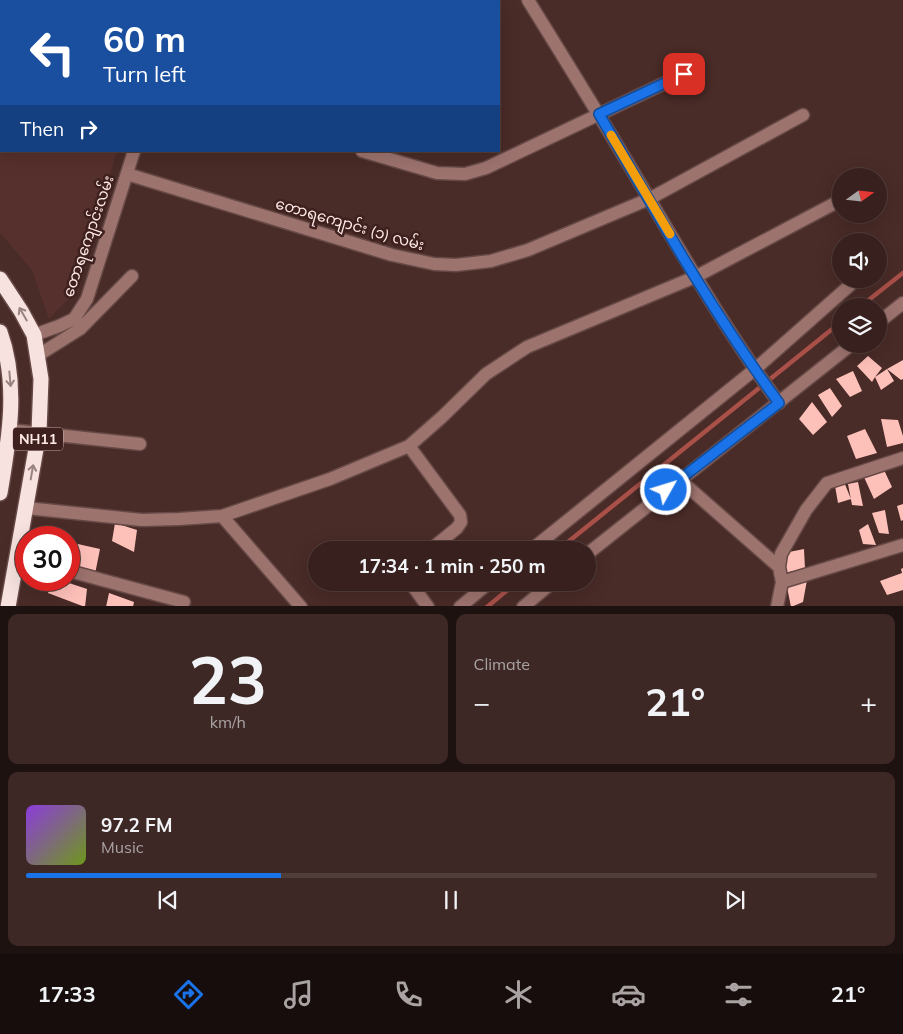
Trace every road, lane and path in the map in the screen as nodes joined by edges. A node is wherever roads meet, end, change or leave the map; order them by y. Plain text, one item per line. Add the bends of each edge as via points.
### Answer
1 (528, 0) edge
2 (684, 74) dead end
3 (599, 114) junction
4 (803, 115) dead end
5 (134, 152) edge
6 (365, 152) edge
7 (127, 174) junction
8 (649, 199) junction
9 (832, 205) edge
10 (132, 276) dead end
11 (695, 277) junction
12 (0, 279) edge
13 (847, 288) edge
14 (903, 303) edge
15 (887, 316) edge
16 (0, 332) edge
17 (34, 335) junction
18 (841, 353) edge
19 (38, 356) junction
20 (754, 370) junction
21 (779, 403) junction
22 (10, 430) junction
23 (39, 432) junction
24 (140, 444) dead end
25 (409, 446) junction
26 (903, 458) edge
27 (680, 480) junction
28 (0, 494) edge
29 (26, 508) junction
30 (222, 516) junction
31 (25, 526) edge
32 (441, 541) edge
33 (542, 541) edge
34 (903, 545) edge
35 (596, 547) edge
36 (779, 567) junction
37 (80, 573) edge
38 (15, 582) edge
39 (782, 582) junction
40 (417, 591) edge
41 (479, 591) edge
42 (542, 591) edge
43 (184, 602) dead end
44 (8, 606) edge
45 (301, 606) edge
46 (428, 606) edge
47 (460, 606) edge
48 (523, 606) edge
49 (777, 606) edge

1 - 3 street
2 - 3 street
3 - 6 street via 486,168 465,174 437,173
3 - 8 street
4 - 8 street, တောရကျောင်း (၁) လမ်း
5 - 7 street, တောရကျောင်းလမ်း
7 - 8 street, တောရကျောင်း (၁) လမ်း via 392,255 434,264 491,261 528,250
7 - 17 street, တောရကျောင်းလမ်း via 87,299 74,319
8 - 11 street
9 - 11 street
10 - 19 street via 80,329
11 - 20 street
11 - 25 street via 528,347 486,374
17 -> 12 highway, NH11
13 - 20 street
14 - 15 street
16 -> 22 highway, NH11 via 7,351 11,383
17 - 19 highway, NH11
18 - 21 street
19 - 23 highway, NH11 via 41,379
20 - 21 street
20 - 33 street
21 - 27 street
22 - 23 street
22 - 28 highway, NH11
23 - 24 street
29 -> 23 highway, NH11
25 - 30 street via 330,479
25 - 32 street via 460,515 461,522
26 - 36 street via 827,483 806,510 780,554
27 - 35 street
27 - 36 street
29 - 30 street via 142,520
29 - 31 highway, NH11
30 - 45 street
34 - 39 street
36 - 39 street
37 - 43 street
38 - 44 highway, NH11
39 - 49 street
40 - 46 street
41 - 47 street
42 - 48 street

